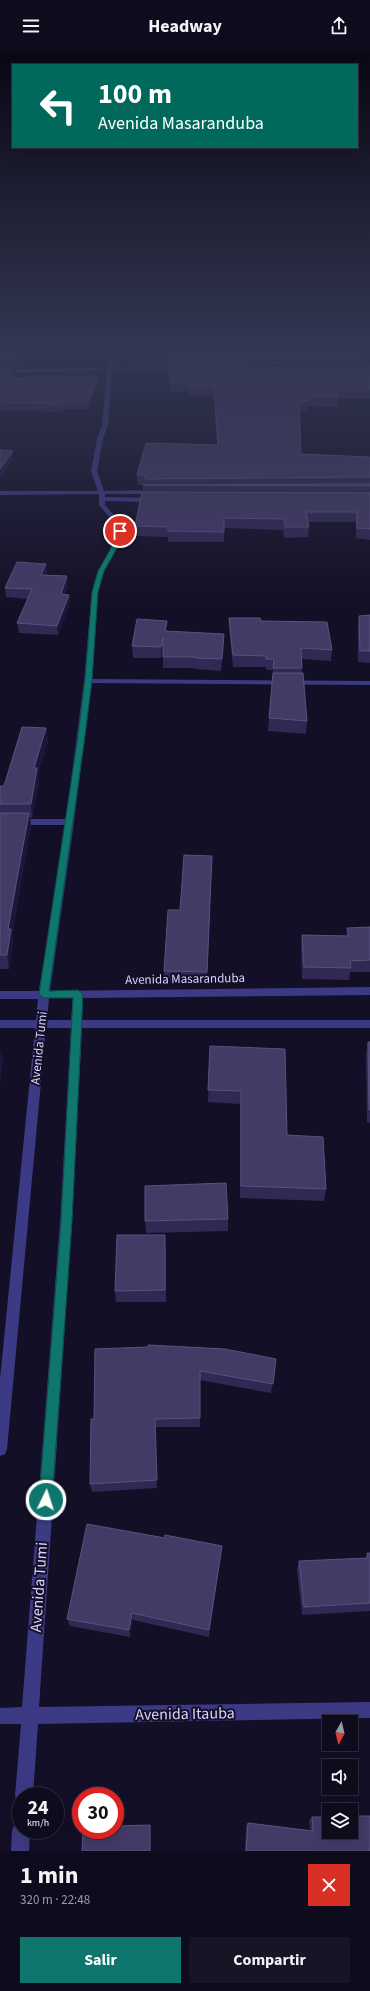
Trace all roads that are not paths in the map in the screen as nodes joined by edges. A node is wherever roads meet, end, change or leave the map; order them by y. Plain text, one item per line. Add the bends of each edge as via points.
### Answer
1 (101, 436) edge
2 (165, 492) edge
3 (0, 493) edge
4 (102, 496) junction
5 (0, 499) edge
6 (160, 500) edge
7 (88, 680) junction
8 (370, 683) edge
9 (0, 822) edge
10 (70, 822) junction
11 (370, 991) edge
12 (0, 994) edge
13 (44, 994) junction
14 (78, 994) junction
15 (0, 1024) edge
16 (41, 1024) junction
17 (76, 1024) junction
18 (370, 1024) edge
19 (0, 1449) edge
20 (370, 1710) edge
21 (0, 1716) edge
22 (30, 1717) junction
23 (25, 1787) edge
24 (21, 1839) edge
25 (20, 1851) edge

1 - 4 street, Avenida Tumi via 94,471
2 - 4 street
3 - 4 street
4 - 5 street
4 - 6 street
4 - 7 street, Avenida Tumi via 102,505 116,521 120,531 101,571 95,592
7 - 8 street
7 - 10 street, Avenida Tumi
9 - 10 street
10 - 13 street, Avenida Tumi
11 - 14 street, Avenida Masaranduba
12 - 13 street, Avenida Masaranduba
13 - 14 street, Avenida Masaranduba
13 - 16 street, Avenida Tumi
14 - 17 street, Avenida Tumi
15 - 16 street
16 - 17 street
16 - 19 street, Avenida Tumi
17 - 18 street
17 - 22 street, Avenida Tumi via 66,1222
20 - 22 street, Avenida Itauba
21 - 22 street, Avenida Itauba
22 - 23 street, Avenida Tumi
24 - 25 street

